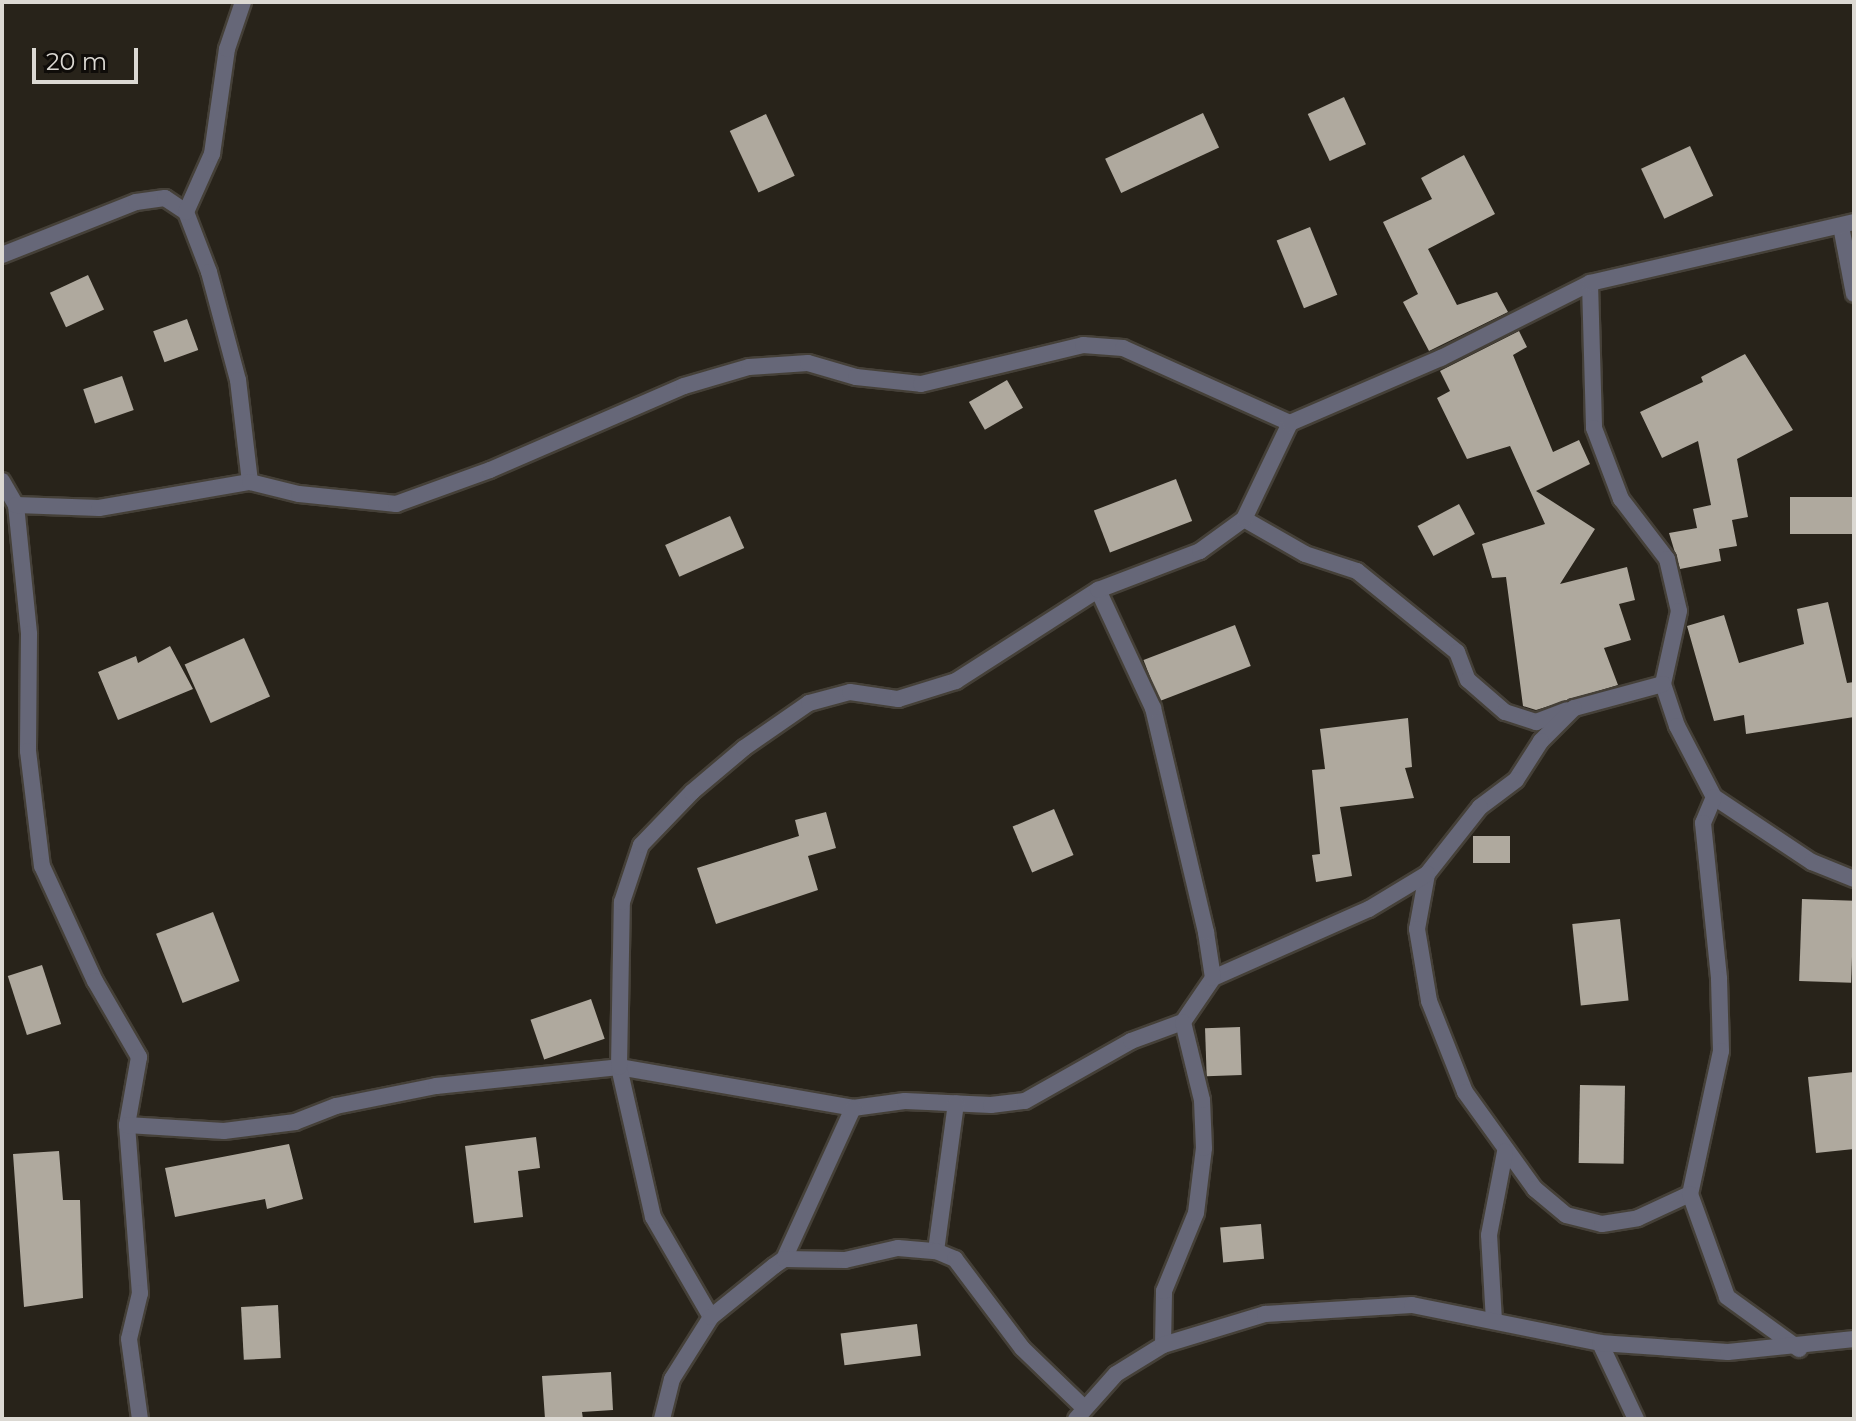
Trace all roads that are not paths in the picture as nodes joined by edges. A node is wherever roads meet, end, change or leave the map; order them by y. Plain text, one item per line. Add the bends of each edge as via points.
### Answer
1 (243, 2) edge
2 (186, 212) junction
3 (1848, 224) edge
4 (2, 255) edge
5 (1590, 283) junction
6 (1854, 294) edge
7 (1290, 423) junction
8 (2, 481) edge
9 (250, 482) junction
10 (16, 505) junction
11 (1244, 519) junction
12 (1098, 590) junction
13 (1663, 684) junction
14 (1574, 708) junction
15 (1714, 797) junction
16 (1427, 874) junction
17 (1854, 879) edge
18 (1213, 978) junction
19 (1183, 1022) junction
20 (619, 1067) junction
21 (956, 1103) junction
22 (853, 1108) junction
23 (127, 1125) junction
24 (1505, 1152) junction
25 (1690, 1194) junction
26 (936, 1251) junction
27 (784, 1259) junction
28 (711, 1317) junction
29 (1494, 1321) junction
30 (1854, 1339) edge
31 (1600, 1343) junction
32 (1163, 1345) junction
33 (1799, 1349) junction
34 (1080, 1413) edge
35 (140, 1419) edge
36 (662, 1419) edge
37 (1636, 1419) edge

1 - 2 street via 227,49 212,154
2 - 4 street via 165,198 136,202
2 - 9 street via 209,272 238,380
3 - 5 street
3 - 6 street
5 - 7 street via 1441,358
5 - 13 street via 1594,428 1621,499 1667,559 1679,611
7 - 9 street via 1123,348 1083,345 921,384 856,377 808,363 749,367 684,386 490,470 396,504 299,494
7 - 11 street
8 - 10 street
9 - 10 street via 99,508
10 - 23 street via 29,634 28,751 42,866 95,981 139,1057
11 - 12 street via 1200,551
11 - 14 street via 1305,554 1357,571 1380,588 1457,652 1468,680 1505,712 1536,722
12 - 18 street via 1153,708
12 - 20 street via 956,681 898,699 850,692 809,703 692,792 641,845 622,902
13 - 14 street
13 - 15 street via 1677,726
14 - 16 street via 1541,741 1516,780 1480,807
15 - 17 street via 1812,862
15 - 25 street via 1703,823 1721,1051
16 - 18 street via 1369,909
16 - 24 street via 1417,929 1429,1001 1465,1092
18 - 19 street
19 - 21 street via 1131,1041 1025,1101
19 - 32 street via 1202,1100 1204,1148 1196,1213 1164,1291
20 - 22 street
20 - 23 street via 436,1086 336,1106 295,1122 224,1131
20 - 28 street via 653,1217
21 - 22 street
21 - 26 street
22 - 27 street
23 - 35 street via 140,1293 129,1339
24 - 25 street via 1535,1189 1566,1215 1602,1224 1638,1218
24 - 29 street via 1489,1235
25 - 33 street via 1727,1297
26 - 27 street via 898,1248 845,1260
26 - 34 street via 955,1259 1022,1348
27 - 28 street
28 - 36 street via 672,1379
29 - 31 street
29 - 32 street via 1412,1305 1265,1314
30 - 33 street
31 - 33 street via 1728,1352
31 - 37 street
32 - 34 street via 1116,1374

